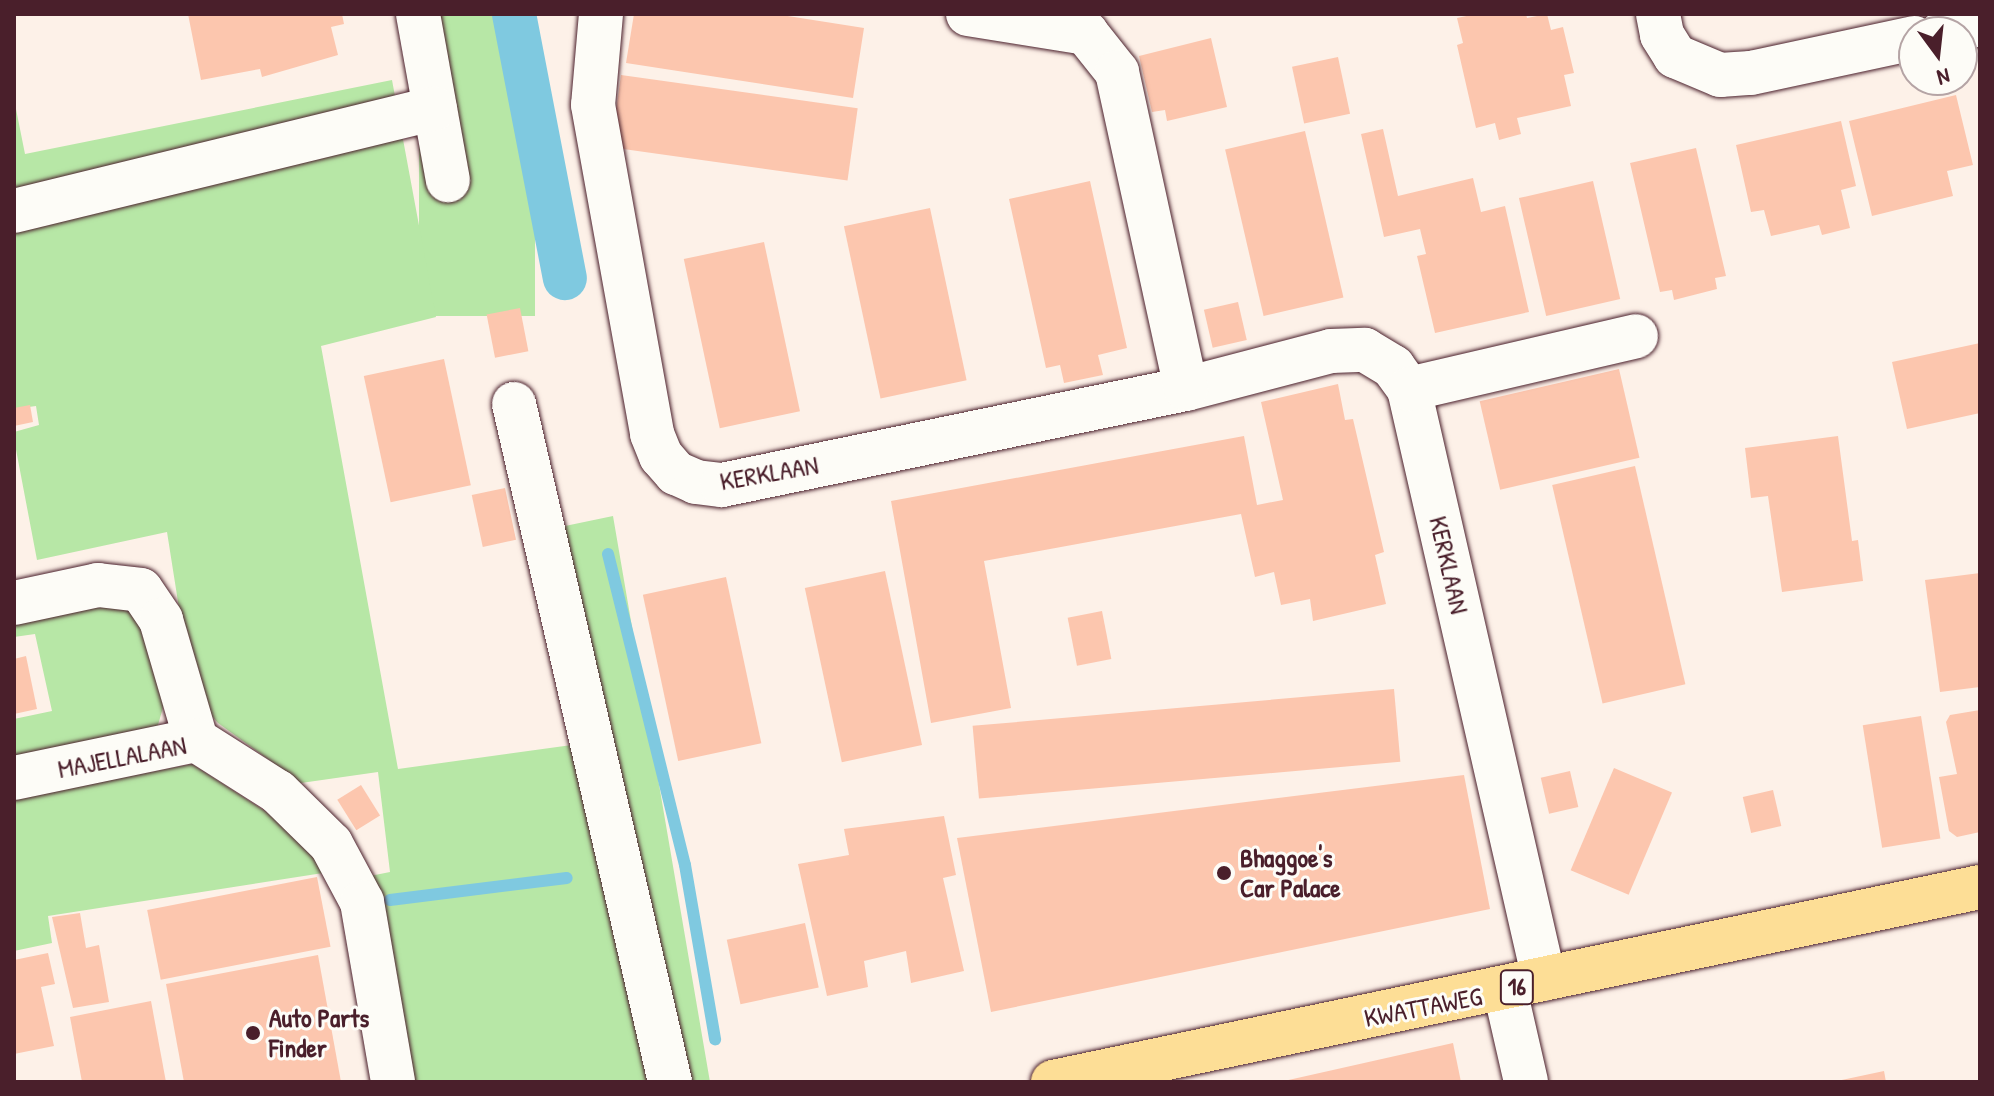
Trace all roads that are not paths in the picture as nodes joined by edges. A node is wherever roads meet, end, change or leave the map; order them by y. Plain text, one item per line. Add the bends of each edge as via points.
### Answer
1 (418, 14) edge
2 (601, 14) edge
3 (968, 14) edge
4 (1658, 14) edge
5 (1084, 23) edge
6 (1898, 41) edge
7 (435, 108) junction
8 (448, 180) dead end
9 (14, 211) edge
10 (1636, 336) dead end
11 (1186, 389) junction
12 (1409, 389) junction
13 (514, 404) dead end
14 (14, 603) edge
15 (196, 740) junction
16 (14, 778) edge
17 (1980, 887) edge
18 (1525, 985) junction
19 (1133, 1073) edge
20 (393, 1082) edge
21 (670, 1082) edge
22 (1053, 1082) edge
23 (1526, 1082) edge

1 - 7 street
2 - 11 street, KERKLAAN via 593,105 652,434 676,473 722,485
3 - 5 street
4 - 6 street via 1675,56 1720,75
5 - 11 street via 1117,72
7 - 8 street
7 - 9 street
10 - 12 street
11 - 12 street, KERKLAAN via 1331,351 1365,350 1393,367
12 - 18 street, KERKLAAN
13 - 21 street
14 - 15 street via 98,585 141,590 161,620
15 - 16 street, MAJELLALAAN
15 - 20 street, MAJELLALAAN via 278,792 331,844 362,902
17 - 18 main road, KWATTAWEG / 16
18 - 19 main road, KWATTAWEG / 16
18 - 23 street, KERKLAAN
19 - 22 main road, KWATTAWEG / 16

